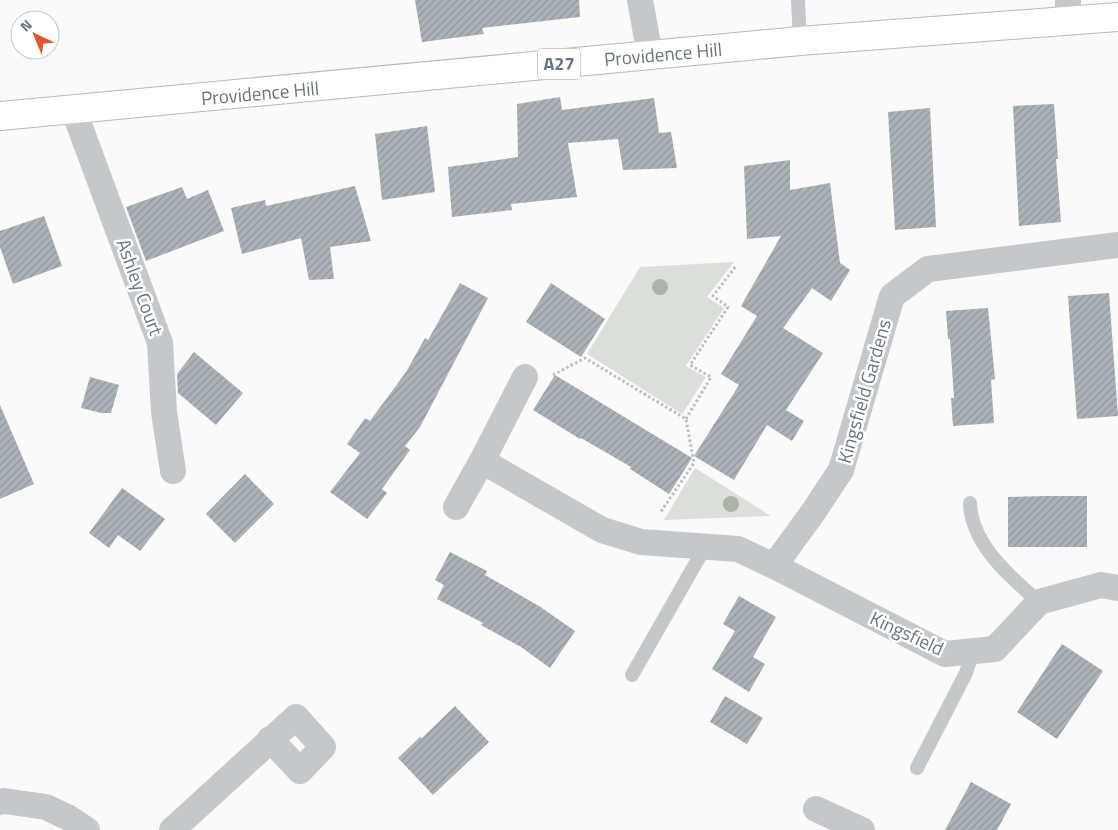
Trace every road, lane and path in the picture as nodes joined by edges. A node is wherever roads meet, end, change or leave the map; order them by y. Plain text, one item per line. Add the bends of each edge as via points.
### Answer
1 (640, 0) edge
2 (798, 0) edge
3 (1068, 10) edge
4 (1118, 17) edge
5 (800, 41) junction
6 (650, 55) junction
7 (74, 111) junction
8 (0, 116) edge
9 (1118, 245) edge
10 (736, 266) dead end
11 (525, 377) joint
12 (686, 419) junction
13 (482, 461) junction
14 (173, 472) dead end
15 (970, 503) dead end
16 (456, 507) dead end
17 (641, 542) junction
18 (705, 547) junction
19 (774, 566) junction
20 (1118, 588) edge
21 (1039, 602) junction
22 (973, 651) junction
23 (632, 675) dead end
24 (270, 740) dead end
25 (917, 768) dead end
26 (0, 802) edge
27 (816, 809) dead end
28 (87, 830) edge
29 (172, 830) edge
30 (862, 830) edge

1 - 6 street
2 - 5 lane
3 - 4 main road, Providence Hill / A27
3 - 5 main road, Providence Hill / A27
5 - 6 main road, Providence Hill / A27
6 - 7 main road, Providence Hill / A27
7 - 8 main road, Providence Hill / A27
7 - 14 street, Ashley Court via 160,343 164,412
9 - 19 street, Kingsfield Gardens via 928,269 892,296 841,470
10 - 12 path via 713,296 728,307 690,365 711,377
11 - 12 path via 550,377 585,358
11 - 13 street
12 - 17 path via 694,463
13 - 16 street
13 - 17 street via 602,530
15 - 21 lane via 976,528 996,563
17 - 18 street
18 - 19 street via 738,550
18 - 23 lane
19 - 22 street, Kingsfield via 945,654
20 - 21 street via 1101,585
21 - 22 street, Kingsfield via 995,649
22 - 25 lane via 966,673
24 - 29 street
26 - 28 street via 46,807
27 - 30 street

